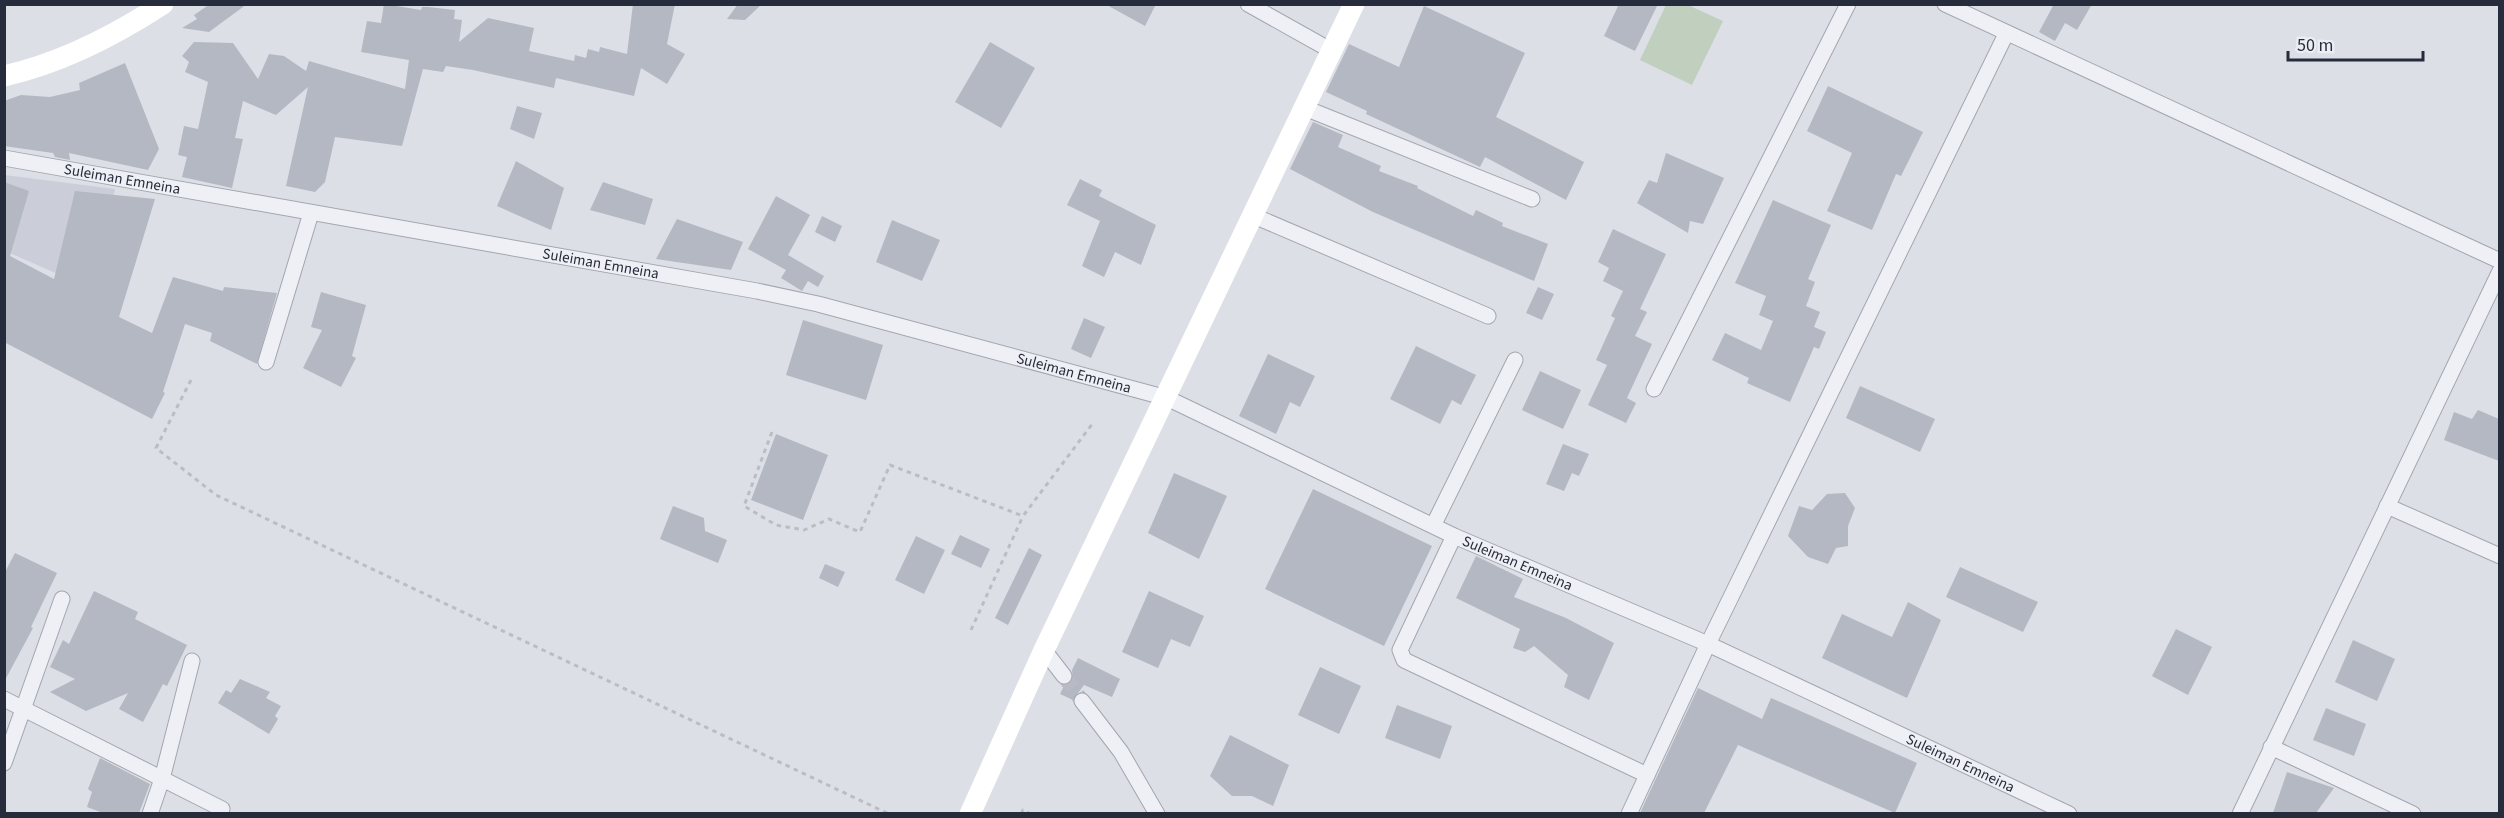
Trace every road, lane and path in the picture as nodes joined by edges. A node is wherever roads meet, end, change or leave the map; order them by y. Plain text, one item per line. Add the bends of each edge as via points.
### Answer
1 (163, 4) edge
2 (1248, 4) edge
3 (1354, 4) edge
4 (1848, 4) edge
5 (1945, 4) edge
6 (2006, 34) junction
7 (1332, 51) junction
8 (4, 76) edge
9 (1305, 108) junction
10 (4, 158) edge
11 (1532, 199) dead end
12 (311, 213) junction
13 (1254, 216) junction
14 (2499, 261) edge
15 (2499, 271) edge
16 (1488, 316) dead end
17 (1515, 360) dead end
18 (266, 362) dead end
19 (190, 380) dead end
20 (1654, 389) dead end
21 (1167, 398) junction
22 (1093, 423) dead end
23 (772, 432) dead end
24 (2387, 506) junction
25 (1023, 516) junction
26 (1434, 524) junction
27 (1454, 536) junction
28 (2499, 556) edge
29 (62, 599) dead end
30 (971, 630) dead end
31 (1708, 644) junction
32 (1044, 650) junction
33 (192, 662) dead end
34 (1064, 676) tunnel mouth
35 (4, 699) edge
36 (1082, 701) tunnel mouth
37 (24, 709) junction
38 (2271, 747) junction
39 (4, 763) edge
40 (1647, 775) junction
41 (162, 779) junction
42 (222, 809) dead end
43 (150, 813) edge
44 (889, 813) edge
45 (970, 813) edge
46 (1021, 813) edge
47 (1031, 813) edge
48 (1157, 813) edge
49 (1629, 813) edge
50 (2069, 813) edge
51 (2240, 813) edge
52 (2413, 813) edge

1 - 8 street via 92,45 56,61
2 - 7 street
3 - 7 street
4 - 20 street
5 - 6 street
6 - 14 street
6 - 31 street
7 - 9 street
9 - 11 street
9 - 13 street
10 - 12 street, Suleiman Emneina
12 - 18 street
12 - 21 street, Suleiman Emneina via 808,302
13 - 16 street
13 - 21 street
15 - 24 street
17 - 26 street
19 - 44 path via 156,448 216,495
21 - 26 street, Suleiman Emneina
21 - 32 street
22 - 25 path
23 - 25 path via 744,506 776,525 804,530 829,519 860,532 890,465
24 - 28 street
24 - 38 street
25 - 30 path
26 - 27 street, Suleiman Emneina
27 - 31 street, Suleiman Emneina
27 - 40 street via 1400,650 1404,660
29 - 37 street
31 - 40 street
31 - 50 street, Suleiman Emneina
32 - 34 street
32 - 45 street
33 - 41 street
35 - 37 street
36 - 48 street via 1121,752
37 - 39 street
37 - 41 street
38 - 51 street
38 - 52 street
40 - 49 street
41 - 42 street
41 - 43 street
46 - 47 path

